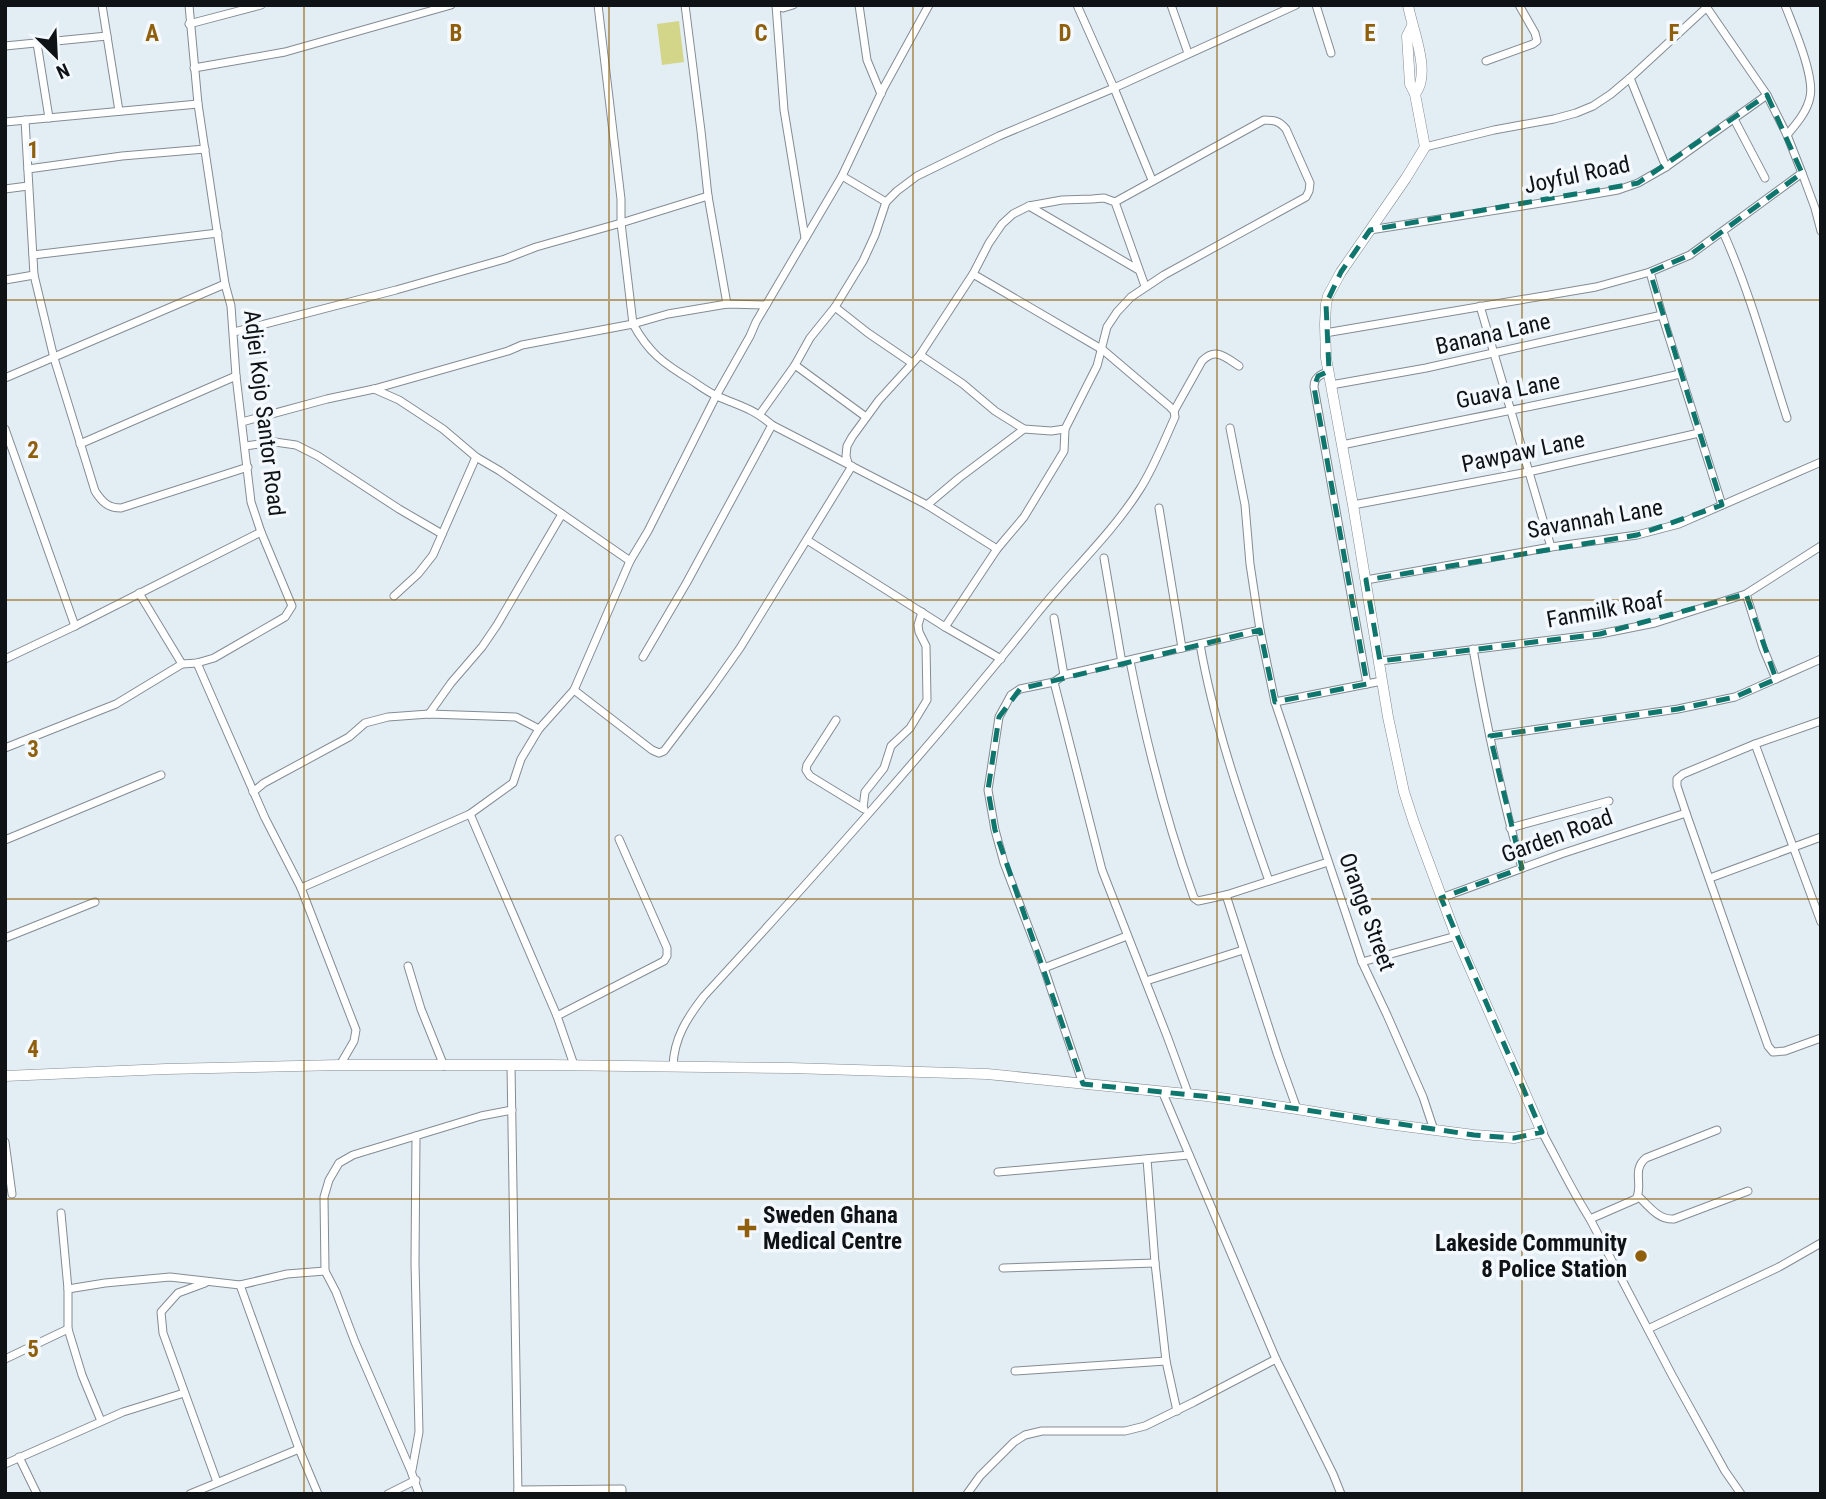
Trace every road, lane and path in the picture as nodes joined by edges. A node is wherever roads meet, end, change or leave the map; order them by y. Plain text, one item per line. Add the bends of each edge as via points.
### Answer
1 (102, 5) edge
2 (188, 5) edge
3 (261, 5) edge
4 (598, 5) edge
5 (685, 5) edge
6 (793, 5) edge
7 (859, 5) edge
8 (929, 5) edge
9 (1077, 5) edge
10 (1171, 5) edge
11 (1296, 5) edge
12 (1316, 5) edge
13 (1408, 5) edge
14 (1519, 5) edge
15 (1784, 5) edge
16 (448, 6) edge
17 (776, 6) edge
18 (1705, 6) edge
19 (189, 24) junction
20 (107, 36) junction
21 (37, 43) junction
22 (5, 46) edge
23 (1188, 53) junction
24 (1331, 53) dead end
25 (1486, 61) dead end
26 (194, 68) junction
27 (1630, 78) junction
28 (1114, 88) junction
29 (881, 94) junction
30 (1767, 95) junction
31 (198, 104) junction
32 (118, 111) junction
33 (49, 118) junction
34 (1734, 119) junction
35 (25, 120) junction
36 (5, 122) edge
37 (1787, 135) junction
38 (1425, 147) junction
39 (205, 149) junction
40 (1667, 167) junction
41 (28, 169) junction
42 (1802, 173) junction
43 (842, 176) junction
44 (1765, 178) dead end
45 (1152, 180) junction
46 (28, 186) junction
47 (5, 190) edge
48 (708, 196) junction
49 (886, 202) junction
50 (1115, 202) junction
51 (1029, 206) junction
52 (621, 223) junction
53 (1370, 230) junction
54 (1821, 231) edge
55 (1723, 232) junction
56 (218, 233) junction
57 (805, 239) junction
58 (33, 255) junction
59 (1137, 269) junction
60 (1650, 272) junction
61 (973, 274) junction
62 (34, 275) junction
63 (5, 280) edge
64 (225, 284) junction
65 (1145, 286) junction
66 (727, 304) junction
67 (766, 305) junction
68 (1480, 306) junction
69 (835, 307) junction
70 (1662, 315) junction
71 (633, 324) junction
72 (234, 332) junction
73 (1325, 333) junction
74 (1102, 350) junction
75 (1494, 354) junction
76 (920, 355) junction
77 (54, 358) junction
78 (912, 363) junction
79 (795, 365) junction
80 (1239, 366) dead end
81 (1329, 371) junction
82 (1680, 374) junction
83 (236, 376) junction
84 (5, 378) edge
85 (1331, 385) junction
86 (374, 389) junction
87 (716, 396) junction
88 (1510, 410) junction
89 (1174, 411) junction
90 (760, 414) junction
91 (866, 418) junction
92 (1787, 418) dead end
93 (242, 422) junction
94 (772, 425) junction
95 (1230, 428) dead end
96 (5, 429) edge
97 (1024, 429) junction
98 (1065, 429) junction
99 (1699, 433) junction
100 (80, 444) junction
101 (1342, 445) junction
102 (245, 446) junction
103 (476, 457) junction
104 (1821, 463) edge
105 (850, 464) junction
106 (248, 467) junction
107 (1528, 472) junction
108 (926, 505) junction
109 (1353, 505) junction
110 (1722, 505) junction
111 (1159, 508) dead end
112 (562, 514) junction
113 (261, 532) junction
114 (442, 534) junction
115 (807, 540) junction
116 (1821, 546) edge
117 (1551, 547) junction
118 (997, 549) junction
119 (1104, 558) dead end
120 (630, 561) junction
121 (1366, 580) junction
122 (139, 593) junction
123 (1746, 594) junction
124 (394, 596) dead end
125 (922, 612) junction
126 (1054, 618) dead end
127 (75, 626) junction
128 (945, 626) junction
129 (1260, 631) junction
130 (1200, 644) junction
131 (1182, 649) junction
132 (1473, 649) junction
133 (643, 657) dead end
134 (5, 659) edge
135 (1000, 659) junction
136 (1821, 659) edge
137 (1380, 661) junction
138 (1126, 662) junction
139 (197, 663) junction
140 (182, 664) junction
141 (1064, 675) junction
142 (1776, 679) junction
143 (1382, 681) junction
144 (1054, 682) junction
145 (1367, 684) junction
146 (574, 690) junction
147 (1275, 702) junction
148 (429, 714) junction
149 (836, 720) dead end
150 (1821, 721) edge
151 (539, 729) junction
152 (1490, 736) junction
153 (1755, 744) junction
154 (5, 748) edge
155 (161, 775) dead end
156 (253, 792) junction
157 (1609, 800) dead end
158 (865, 812) junction
159 (1686, 813) junction
160 (470, 814) junction
161 (1510, 828) junction
162 (1821, 837) edge
163 (619, 839) dead end
164 (5, 840) edge
165 (1793, 847) junction
166 (1328, 862) junction
167 (1522, 868) junction
168 (1710, 878) junction
169 (1269, 881) junction
170 (301, 888) junction
171 (1226, 895) junction
172 (1441, 898) junction
173 (95, 902) dead end
174 (1821, 922) edge
175 (1127, 936) junction
176 (1456, 936) junction
177 (5, 937) edge
178 (1243, 950) junction
179 (1362, 962) junction
180 (408, 967) dead end
181 (1044, 968) junction
182 (1146, 981) junction
183 (557, 1016) junction
184 (1821, 1038) edge
185 (340, 1065) junction
186 (574, 1065) junction
187 (444, 1066) junction
188 (511, 1066) junction
189 (673, 1066) junction
190 (5, 1076) edge
191 (1083, 1084) junction
192 (1163, 1091) junction
193 (1188, 1093) junction
194 (1297, 1109) junction
195 (512, 1110) junction
196 (1434, 1130) junction
197 (1717, 1130) dead end
198 (1542, 1132) junction
199 (416, 1136) junction
200 (5, 1142) edge
201 (1189, 1155) junction
202 (1147, 1159) junction
203 (998, 1172) dead end
204 (1748, 1191) dead end
205 (12, 1195) dead end
206 (1638, 1196) junction
207 (61, 1213) dead end
208 (1590, 1219) junction
209 (1821, 1243) edge
210 (1155, 1263) junction
211 (1003, 1268) dead end
212 (325, 1270) junction
213 (209, 1281) junction
214 (240, 1285) junction
215 (68, 1289) junction
216 (68, 1329) junction
217 (1648, 1329) junction
218 (5, 1359) edge
219 (1276, 1359) junction
220 (1166, 1361) junction
221 (1015, 1371) dead end
222 (184, 1394) junction
223 (1177, 1411) junction
224 (101, 1421) junction
225 (299, 1449) junction
226 (19, 1457) junction
227 (5, 1464) edge
228 (411, 1471) junction
229 (415, 1480) junction
230 (217, 1482) junction
231 (518, 1492) edge
232 (37, 1494) edge
233 (190, 1494) edge
234 (318, 1494) edge
235 (388, 1494) edge
236 (419, 1494) edge
237 (622, 1494) edge
238 (967, 1494) edge
239 (1340, 1494) edge
240 (1741, 1494) edge

1 - 20 street
2 - 19 street, Adjei Kojo Santor Road
3 - 19 street
4 - 52 street
5 - 48 street
6 - 17 street
7 - 29 street via 867,60
8 - 29 street
9 - 28 street
10 - 23 street
11 - 23 street
12 - 24 street
13 - 38 street via 1419,39 1421,86 1415,94
14 - 25 street via 1537,41
15 - 37 street via 1811,87 1805,111
16 - 26 street via 285,52
17 - 57 street via 784,110
18 - 27 street
18 - 30 street
19 - 26 street, Adjei Kojo Santor Road
20 - 21 street
20 - 32 street
21 - 22 street
21 - 33 street
23 - 28 street
26 - 31 street, Adjei Kojo Santor Road
27 - 38 street via 1576,113
27 - 40 street
28 - 45 street
28 - 49 street via 952,158 917,176
29 - 43 street
30 - 34 street, Joyful Road
30 - 37 street
31 - 32 street
31 - 39 street, Adjei Kojo Santor Road
32 - 33 street
33 - 35 street
34 - 40 street, Joyful Road
34 - 44 street
35 - 36 street
35 - 41 street
37 - 42 street
38 - 53 street
39 - 41 street
39 - 56 street, Adjei Kojo Santor Road
40 - 53 street, Joyful Road via 1618,190
41 - 46 street
42 - 54 street
42 - 55 street
43 - 49 street
43 - 57 street
45 - 50 street
45 - 65 street via 1264,120 1273,120 1286,130 1310,183 1306,197
46 - 47 street
46 - 58 street
48 - 52 street
48 - 66 street
49 - 69 street via 863,261
50 - 51 street via 1082,199
50 - 59 street
51 - 59 street
51 - 61 street via 1002,224
52 - 71 street
52 - 72 street
53 - 73 street via 1328,296
55 - 60 street via 1690,255
55 - 92 street
56 - 58 street
56 - 64 street, Adjei Kojo Santor Road
57 - 67 street
58 - 62 street
59 - 65 street
60 - 68 street via 1596,287
60 - 70 street
61 - 74 street
61 - 76 street
62 - 63 street
62 - 77 street
64 - 72 street, Adjei Kojo Santor Road
64 - 77 street
65 - 74 street via 1117,312 1107,327
66 - 67 street
66 - 71 street
67 - 87 street
68 - 73 street
68 - 75 street
69 - 78 street
69 - 79 street
70 - 75 street, Banana Lane
70 - 82 street
71 - 86 street via 522,345
71 - 87 street via 662,362
72 - 83 street, Adjei Kojo Santor Road
73 - 81 street
74 - 89 street
74 - 98 street
75 - 85 street, Banana Lane
75 - 88 street
76 - 78 street
76 - 97 street
77 - 84 street
77 - 100 street
78 - 91 street
79 - 90 street
79 - 91 street
80 - 89 street via 1220,354 1208,356
81 - 85 street
81 - 145 street via 1314,380 1314,387
82 - 88 street, Guava Lane
82 - 99 street
83 - 93 street, Adjei Kojo Santor Road
83 - 100 street
85 - 101 street
86 - 93 street
86 - 103 street via 443,429
87 - 90 street
87 - 120 street
88 - 101 street, Guava Lane
88 - 107 street
89 - 135 street via 1141,488
90 - 94 street
91 - 105 street via 847,446
93 - 102 street, Adjei Kojo Santor Road
94 - 105 street
94 - 133 street
95 - 129 street, Orange Street via 1245,505
96 - 127 street
97 - 98 street
97 - 108 street
98 - 118 street via 1059,461 1024,517
99 - 107 street, Pawpaw Lane
99 - 110 street
100 - 106 street via 94,491 113,508
101 - 109 street
102 - 106 street, Adjei Kojo Santor Road
102 - 114 street via 296,445
103 - 112 street
103 - 114 street
104 - 110 street, Savannah Lane
105 - 108 street
105 - 115 street
106 - 113 street, Adjei Kojo Santor Road via 251,502
107 - 109 street, Pawpaw Lane
107 - 117 street
108 - 118 street
109 - 121 street
110 - 117 street, Savannah Lane via 1679,524 1637,535
111 - 131 street
112 - 120 street
112 - 148 street via 482,648
113 - 122 street
113 - 139 street, Adjei Kojo Santor Road via 292,606 285,617
114 - 124 street via 433,555
115 - 125 street
115 - 146 street via 740,648 664,751 652,750
116 - 123 street, Fanmilk Roaf
117 - 121 street, Savannah Lane
118 - 128 street
119 - 138 street
120 - 146 street
121 - 137 street
122 - 127 street
122 - 140 street
123 - 132 street, Fanmilk Roaf via 1655,623
123 - 142 street
125 - 128 street
125 - 158 street via 918,625 926,646 926,700 910,728 891,746 884,768 865,792
126 - 141 street
127 - 134 street
128 - 135 street
129 - 130 street
129 - 147 street, Orange Street
130 - 131 street
130 - 169 street via 1234,783
131 - 138 street
132 - 137 street, Fanmilk Roaf
132 - 152 street
135 - 158 street
136 - 142 street
137 - 143 street
138 - 141 street
138 - 171 street via 1194,898
139 - 140 street
139 - 156 street
140 - 154 street via 116,704
141 - 144 street
142 - 152 street via 1735,697 1678,709
143 - 145 street
143 - 172 street via 1404,792
144 - 175 street via 1102,870
144 - 181 street via 1011,695 999,717 988,790 1004,863
145 - 147 street
146 - 151 street
147 - 166 street, Orange Street
148 - 151 street via 516,717
148 - 156 street via 365,723 349,737
149 - 158 street via 806,770
150 - 153 street
151 - 160 street via 513,783
152 - 161 street
153 - 159 street via 1677,779
153 - 165 street
155 - 164 street
156 - 170 street
157 - 161 street
158 - 189 street via 688,1016 677,1040
159 - 167 street, Garden Road
159 - 168 street
160 - 170 street
160 - 183 street
161 - 167 street
162 - 165 street
163 - 183 street via 667,956
165 - 168 street
165 - 174 street
166 - 169 street
166 - 179 street, Orange Street
167 - 172 street, Garden Road
168 - 184 street via 1768,1046 1773,1052 1785,1051
169 - 171 street
170 - 185 street via 356,1030
171 - 178 street
172 - 176 street
173 - 177 street
175 - 181 street
175 - 182 street
176 - 179 street
176 - 198 street
178 - 182 street
178 - 194 street
179 - 196 street, Orange Street
180 - 187 street
181 - 191 street
182 - 193 street
183 - 186 street
185 - 187 street
185 - 190 street
186 - 188 street
186 - 189 street
187 - 188 street
188 - 195 street
189 - 191 street via 987,1074
191 - 192 street
192 - 193 street
192 - 201 street
193 - 194 street
194 - 196 street
195 - 199 street
195 - 231 street
196 - 198 street via 1514,1138
197 - 206 street via 1642,1161
198 - 208 street
199 - 212 street via 339,1163 324,1197
199 - 228 street via 419,1432
200 - 205 street
201 - 202 street
201 - 219 street
202 - 203 street
202 - 210 street
204 - 206 street via 1666,1220
206 - 208 street
207 - 215 street
208 - 217 street
209 - 217 street
210 - 211 street
210 - 220 street
212 - 214 street
212 - 228 street
213 - 214 street
213 - 215 street via 170,1278
213 - 222 street via 178,1293 161,1312 163,1333
214 - 225 street
215 - 216 street
216 - 218 street
216 - 224 street
217 - 240 street
219 - 223 street
219 - 239 street
220 - 221 street
220 - 223 street
222 - 224 street
222 - 230 street
223 - 238 street via 1125,1431 1025,1435 980,1475
224 - 226 street
225 - 230 street
225 - 234 street
226 - 227 street
226 - 232 street
228 - 229 street
229 - 235 street
229 - 236 street
230 - 233 street
231 - 237 street via 622,1489

